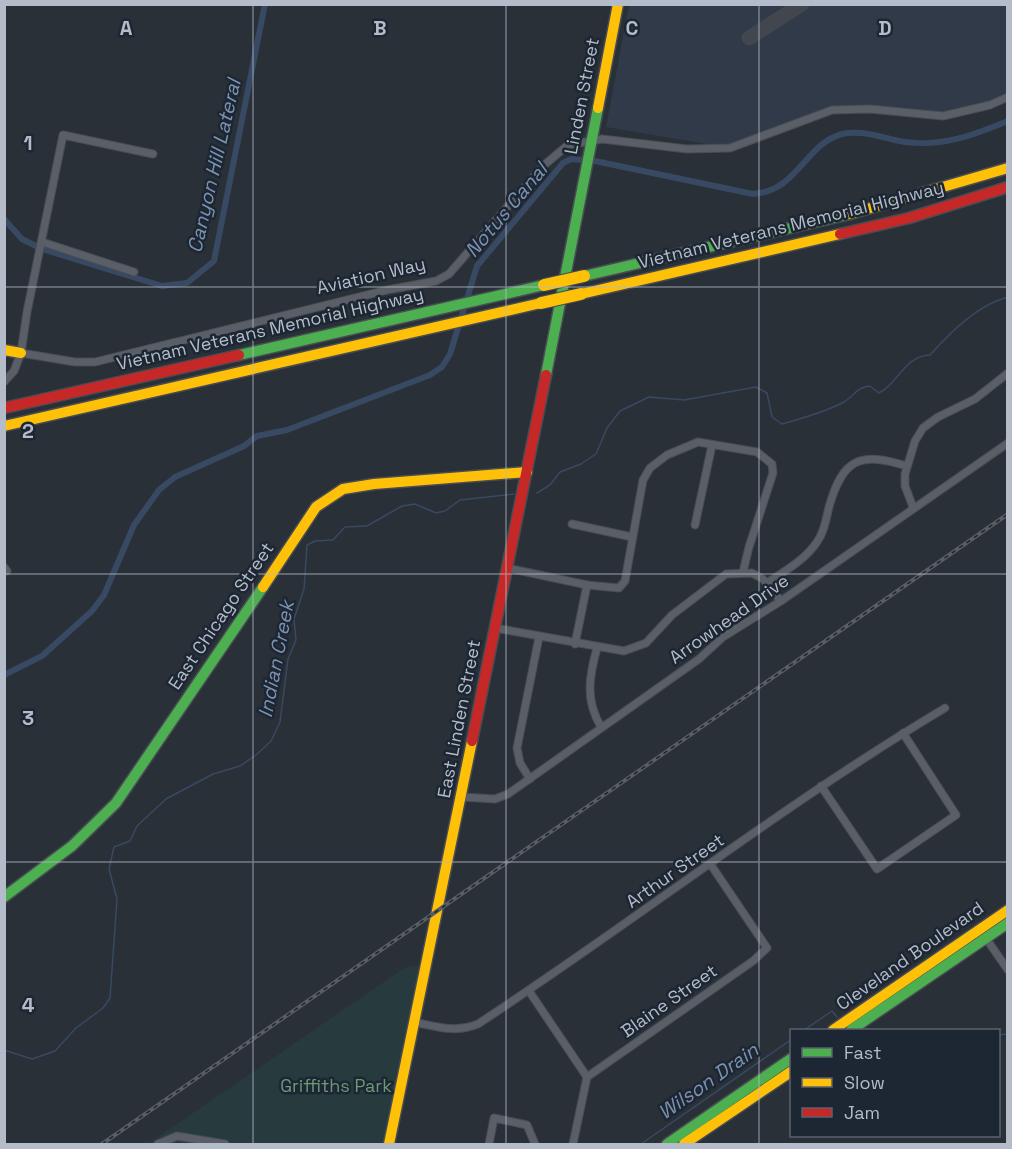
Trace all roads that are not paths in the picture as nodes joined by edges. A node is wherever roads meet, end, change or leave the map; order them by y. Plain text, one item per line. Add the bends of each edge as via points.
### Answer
1 (618, 4) edge
2 (1008, 97) edge
3 (592, 140) junction
4 (153, 154) dead end
5 (1008, 168) edge
6 (1008, 187) edge
7 (42, 242) junction
8 (134, 272) dead end
9 (561, 301) joint
10 (4, 350) edge
11 (21, 353) junction
12 (1008, 373) edge
13 (4, 382) edge
14 (4, 408) edge
15 (4, 426) edge
16 (1008, 443) edge
17 (712, 445) junction
18 (907, 466) junction
19 (527, 472) junction
20 (913, 507) junction
21 (572, 524) dead end
22 (695, 525) dead end
23 (632, 537) junction
24 (507, 568) junction
25 (743, 572) junction
26 (767, 583) junction
27 (588, 585) junction
28 (781, 601) junction
29 (495, 628) junction
30 (539, 637) junction
31 (575, 644) junction
32 (597, 648) junction
33 (945, 708) dead end
34 (601, 727) junction
35 (903, 733) junction
36 (530, 779) junction
37 (821, 786) junction
38 (462, 797) junction
39 (711, 865) junction
40 (4, 897) edge
41 (1008, 910) edge
42 (1008, 923) edge
43 (983, 934) junction
44 (1008, 970) edge
45 (529, 991) junction
46 (414, 1022) junction
47 (836, 1029) edge
48 (852, 1029) edge
49 (790, 1059) edge
50 (790, 1072) edge
51 (587, 1077) junction
52 (158, 1144) edge
53 (225, 1144) edge
54 (389, 1144) edge
55 (489, 1144) edge
56 (535, 1144) edge
57 (573, 1144) edge
58 (667, 1144) edge
59 (684, 1144) edge

1 - 3 main road, Linden Street
2 - 3 street, Aviation Way via 943,116 870,109 832,110 730,148 687,149
3 - 9 main road, Linden Street
3 - 11 street, Aviation Way via 568,145 551,157 464,258 436,281 95,362
4 - 7 street via 63,135
5 - 14 main road, Vietnam Veterans Memorial Highway, bridge via 888,205
6 - 15 main road, Vietnam Veterans Memorial Highway, bridge via 909,218
7 - 8 street
7 - 11 street
9 - 19 main road, East Linden Street
10 - 11 main road, Aviation Way
11 - 13 street via 14,371
12 - 18 street via 975,399 923,428
16 - 20 street, Arrowhead Drive
17 - 22 street
17 - 23 street via 698,442 683,446 650,468 643,480
17 - 25 street via 757,452 772,464 771,481
18 - 20 street via 905,486
18 - 26 street via 875,458 854,463 836,489 818,541 806,556
19 - 24 main road, East Linden Street
19 - 40 main road, East Chicago Street via 374,484 343,489 328,497 317,506 110,813 71,849
20 - 28 street, Arrowhead Drive
21 - 23 street
23 - 27 street via 625,581 618,588
24 - 27 street
24 - 29 main road, East Linden Street
25 - 26 street
25 - 32 street via 726,574 714,581 672,615 646,643 624,651
26 - 28 street
27 - 31 street
28 - 34 street, Arrowhead Drive via 723,637 699,659
29 - 30 street
29 - 38 main road, East Linden Street
30 - 31 street
30 - 36 street via 518,748 520,764
31 - 32 street
32 - 34 street via 589,697
33 - 35 street, Arthur Street
34 - 36 street, Arrowhead Drive
35 - 37 street, Arthur Street
35 - 37 street via 956,814 877,869
36 - 38 street, Arrowhead Drive via 495,799
37 - 39 street, Arthur Street
38 - 46 main road, East Linden Street
39 - 45 street, Arthur Street
39 - 51 street, Blaine Street via 767,948
41 - 43 main road, Cleveland Boulevard
42 - 43 main road, Cleveland Boulevard
43 - 44 street
43 - 47 main road, Cleveland Boulevard
43 - 48 main road, Cleveland Boulevard
45 - 46 street, Arthur Street via 463,1030
45 - 51 street
46 - 54 main road, East Linden Street
49 - 58 main road
50 - 59 main road
51 - 57 street
52 - 53 street via 177,1136
55 - 56 street via 494,1118 527,1125

